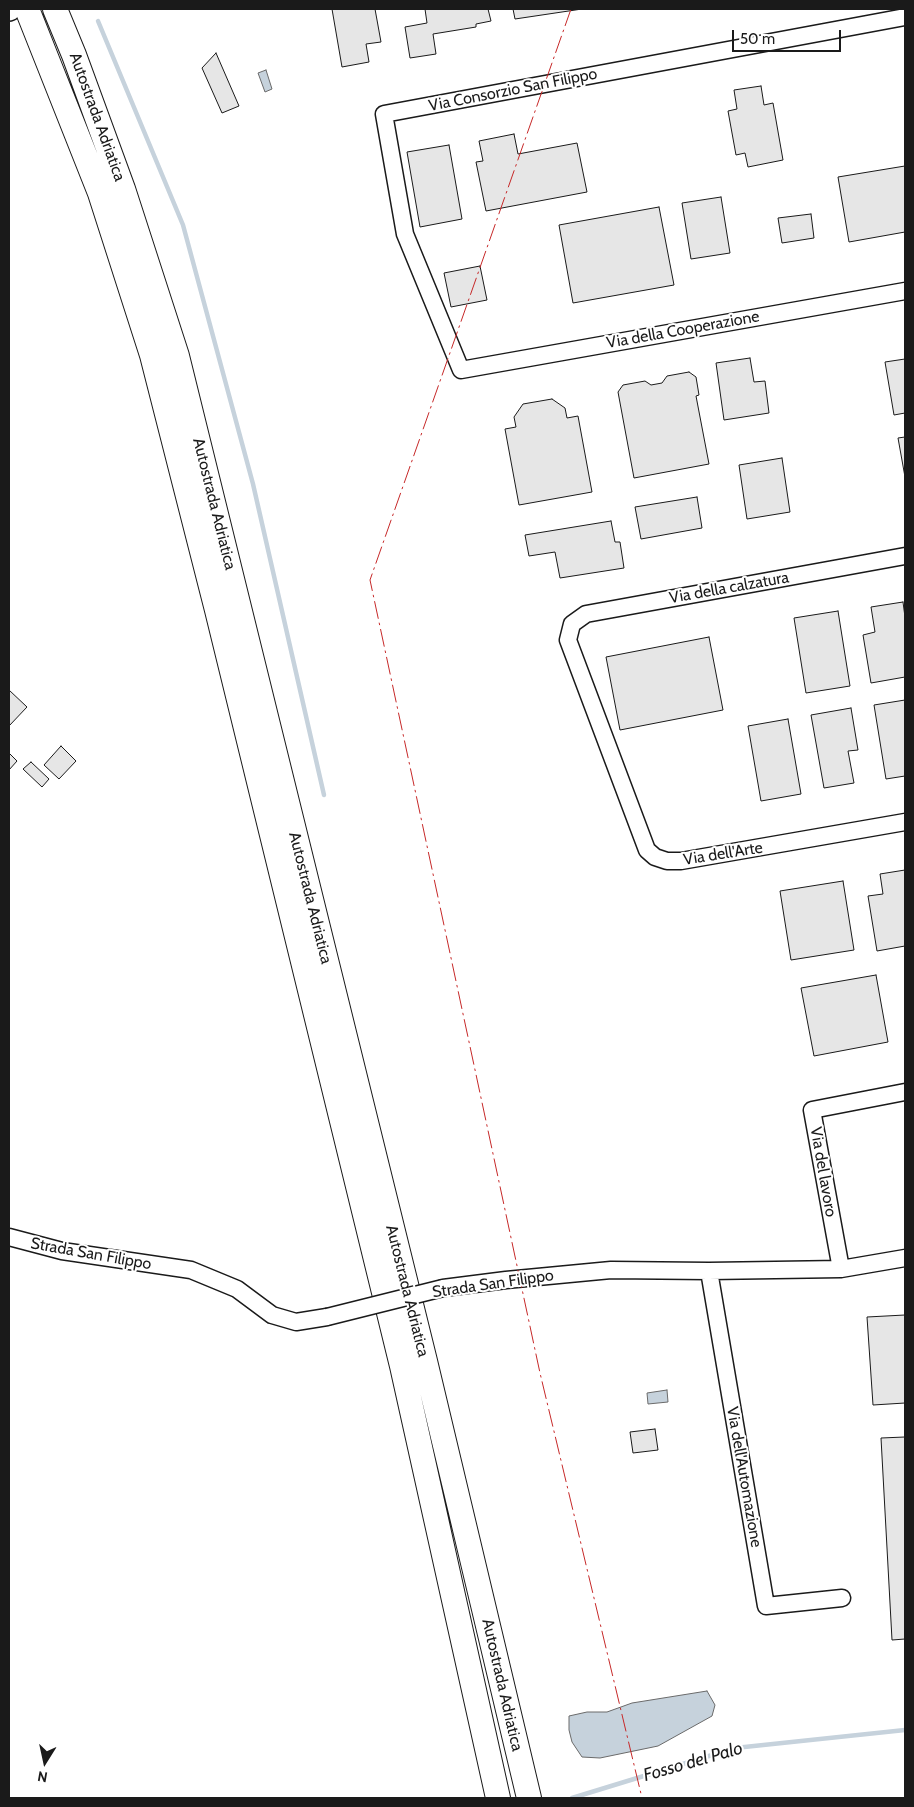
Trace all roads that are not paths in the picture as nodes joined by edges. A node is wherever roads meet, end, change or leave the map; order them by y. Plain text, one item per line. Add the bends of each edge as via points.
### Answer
1 (27, 9) edge
2 (55, 9) edge
3 (905, 17) edge
4 (905, 291) edge
5 (461, 370) joint
6 (905, 556) edge
7 (568, 640) joint
8 (905, 822) edge
9 (905, 1092) edge
10 (9, 1237) edge
11 (905, 1258) edge
12 (841, 1269) junction
13 (709, 1272) junction
14 (842, 1598) dead end
15 (498, 1798) edge
16 (529, 1798) edge

1 - 15 highway, Autostrada Adriatica via 100,193 152,355 402,1366
2 - 16 highway, Autostrada Adriatica via 123,189 177,356
3 - 5 street, Via Consorzio San Filippo via 384,114 405,234
4 - 5 street, Via della Cooperazione
6 - 7 street, Via della calzatura via 586,614 572,624
7 - 8 street, Via dell'Arte via 647,850 655,857 667,862 681,862
9 - 12 street, Via del lavoro via 812,1110
10 - 13 street, Strada San Filippo, bridge via 62,1251 191,1270 237,1289 272,1316 296,1322 443,1288 506,1280 611,1270
11 - 12 street, Strada San Filippo
12 - 13 street, Strada San Filippo
13 - 14 street, Via dell'Automazione via 766,1606

